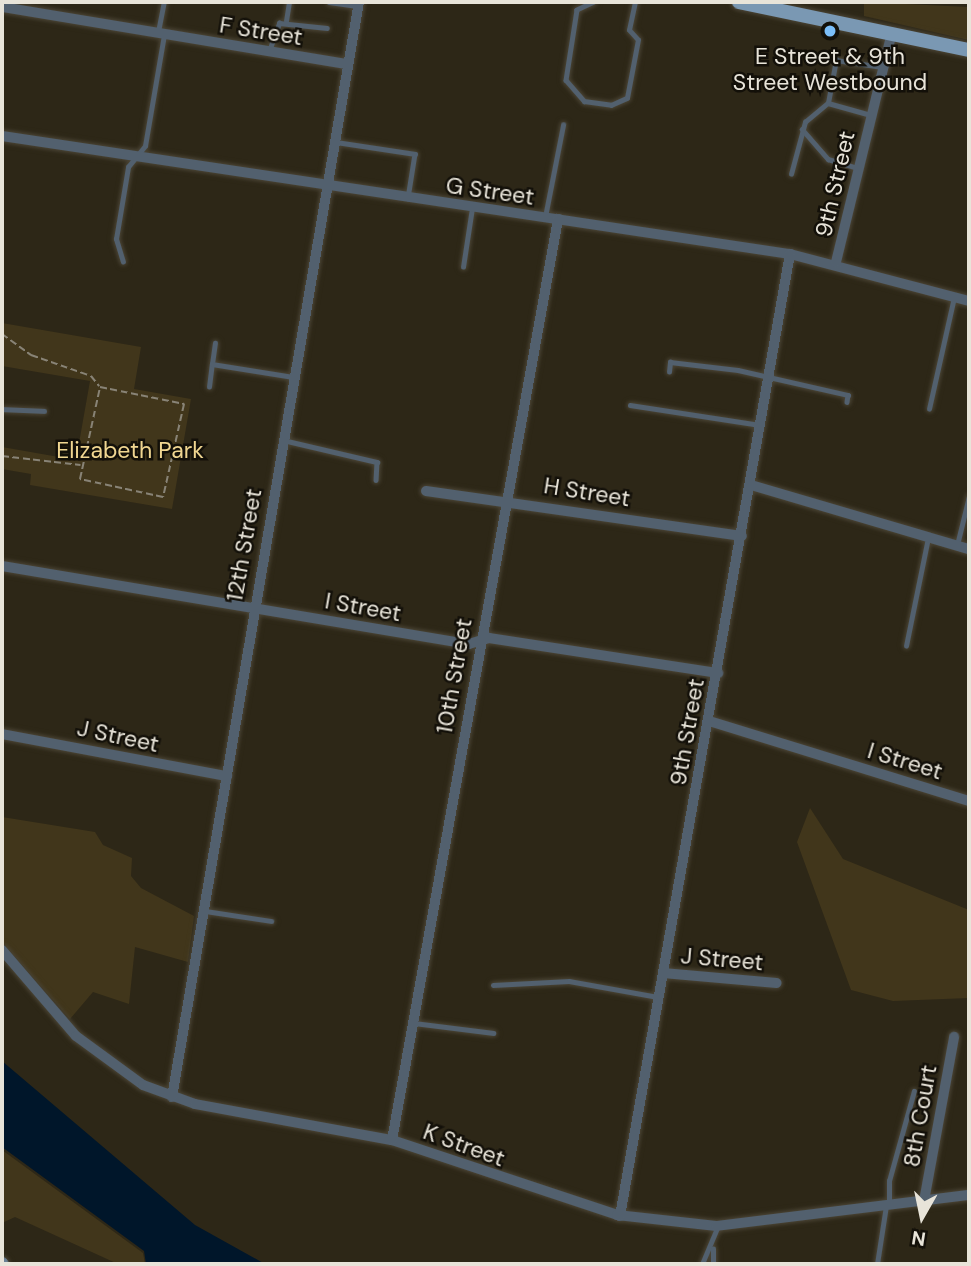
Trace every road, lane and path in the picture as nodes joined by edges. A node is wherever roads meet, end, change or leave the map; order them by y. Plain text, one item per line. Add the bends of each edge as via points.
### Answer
1 (164, 2) edge
2 (289, 2) edge
3 (329, 2) edge
4 (594, 2) edge
5 (635, 2) edge
6 (739, 2) edge
7 (358, 4) edge
8 (2, 8) edge
9 (286, 21) junction
10 (327, 28) dead end
11 (892, 33) junction
12 (161, 34) junction
13 (969, 50) edge
14 (269, 51) junction
15 (347, 65) junction
16 (883, 67) junction
17 (828, 103) junction
18 (872, 116) junction
19 (563, 125) dead end
20 (802, 129) junction
21 (2, 136) edge
22 (334, 142) junction
23 (136, 158) junction
24 (859, 168) junction
25 (791, 174) dead end
26 (327, 188) junction
27 (408, 199) junction
28 (472, 208) junction
29 (544, 218) junction
30 (558, 219) junction
31 (790, 254) junction
32 (123, 262) dead end
33 (836, 262) junction
34 (463, 267) dead end
35 (954, 296) junction
36 (969, 301) edge
37 (2, 334) edge
38 (215, 343) dead end
39 (212, 364) junction
40 (669, 372) dead end
41 (293, 377) junction
42 (769, 377) junction
43 (100, 387) junction
44 (209, 387) dead end
45 (848, 402) dead end
46 (630, 405) dead end
47 (2, 409) edge
48 (929, 409) dead end
49 (44, 411) dead end
50 (761, 425) junction
51 (282, 439) junction
52 (2, 456) edge
53 (81, 465) junction
54 (376, 480) dead end
55 (751, 485) junction
56 (426, 491) dead end
57 (969, 496) edge
58 (504, 499) junction
59 (742, 536) junction
60 (929, 537) junction
61 (957, 545) junction
62 (969, 549) edge
63 (2, 566) edge
64 (253, 608) junction
65 (480, 640) junction
66 (906, 646) dead end
67 (718, 673) junction
68 (709, 721) junction
69 (2, 734) edge
70 (226, 776) junction
71 (969, 801) edge
72 (205, 910) junction
73 (271, 921) dead end
74 (2, 950) edge
75 (663, 973) junction
76 (777, 982) dead end
77 (493, 985) dead end
78 (659, 997) junction
79 (413, 1023) junction
80 (494, 1033) dead end
81 (954, 1037) dead end
82 (914, 1091) dead end
83 (172, 1097) junction
84 (392, 1140) junction
85 (969, 1195) edge
86 (924, 1201) junction
87 (887, 1205) junction
88 (620, 1216) junction
89 (719, 1226) junction
90 (713, 1244) junction
91 (702, 1264) edge
92 (713, 1264) edge
93 (877, 1264) edge

1 - 12 lane
2 - 9 lane
3 - 7 lane
4 - 5 lane via 578,10 566,80 584,101 611,105 627,98 638,40 629,30
6 - 11 main road
7 - 15 street, 12th Street
8 - 12 street, F Street
9 - 10 lane
9 - 14 lane via 273,29
11 - 13 main road
11 - 16 street, 9th Street
12 - 14 street, F Street
12 - 23 lane via 145,146
14 - 15 street, F Street
15 - 22 street, 12th Street
16 - 17 lane via 836,60
16 - 18 street, 9th Street
17 - 18 lane
17 - 20 lane
18 - 24 street, 9th Street
19 - 29 lane
20 - 24 lane via 828,159
20 - 25 lane
21 - 23 street, G Street
22 - 26 street, 12th Street
22 - 27 lane via 415,154
23 - 26 street, G Street
23 - 32 lane via 128,167 116,239
24 - 33 street, 9th Street
26 - 27 street, G Street
26 - 41 street, 12th Street
27 - 28 street, G Street
28 - 29 street, G Street
28 - 34 lane
29 - 30 street, G Street
30 - 31 street, G Street
30 - 58 street, 10th Street
31 - 33 street, G Street
31 - 42 street, 9th Street
33 - 35 street, G Street
35 - 36 street, G Street
35 - 48 lane
37 - 43 path via 43,361 91,376
38 - 39 lane
39 - 41 lane
39 - 44 lane
40 - 42 lane via 670,362
41 - 51 street, 12th Street
42 - 45 lane via 848,395
42 - 50 street, 9th Street
43 - 53 path
43 - 53 path via 184,404 169,491 155,500 90,485 80,479
46 - 50 lane
47 - 49 lane
50 - 55 street, 9th Street
51 - 54 lane via 377,462
51 - 64 street, 12th Street
52 - 53 path
55 - 59 street, 9th Street
55 - 60 street
56 - 58 street, H Street
57 - 61 lane
58 - 59 street, H Street
58 - 65 street, 10th Street
59 - 67 street, 9th Street
60 - 61 street
60 - 66 lane
61 - 62 street
63 - 64 street, I Street
64 - 65 street, I Street via 468,645
64 - 70 street, 12th Street
65 - 67 street, I Street
65 - 79 street, 10th Street
67 - 68 street, 9th Street
68 - 71 street, I Street
68 - 75 street, 9th Street
69 - 70 street, J Street
70 - 72 street, 12th Street
72 - 73 lane
72 - 83 street, 12th Street
74 - 83 street, K Street via 110,1067
75 - 76 street, J Street
75 - 78 street, 9th Street
77 - 78 lane via 569,981
78 - 88 street, 9th Street
79 - 80 lane
79 - 84 street, 10th Street
81 - 86 street, 8th Court
82 - 87 lane via 889,1181
83 - 84 street, K Street
84 - 88 street, K Street
85 - 86 street, K Street
86 - 87 street, K Street
87 - 89 street, K Street
87 - 93 lane
88 - 89 street, K Street
89 - 90 lane
90 - 91 lane
90 - 92 lane

